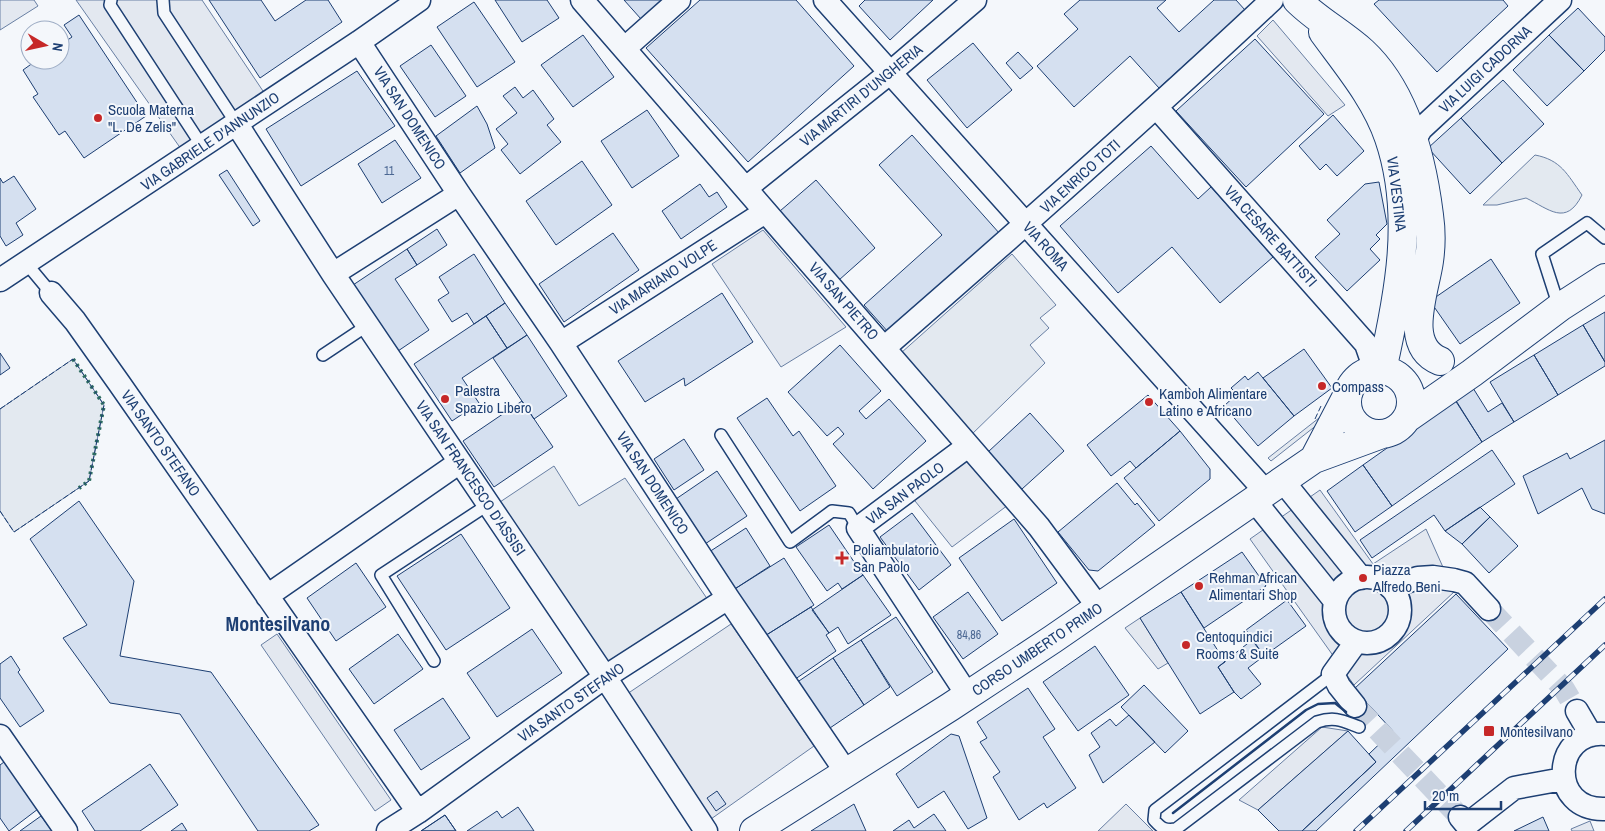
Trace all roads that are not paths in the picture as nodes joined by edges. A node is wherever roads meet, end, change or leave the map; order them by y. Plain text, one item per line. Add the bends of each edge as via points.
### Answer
1 (111, 0) edge
2 (163, 0) edge
3 (419, 0) edge
4 (582, 0) edge
5 (679, 0) edge
6 (825, 0) edge
7 (975, 0) edge
8 (1272, 0) edge
9 (1560, 0) edge
10 (1302, 5) edge
11 (359, 42) junction
12 (625, 48) junction
13 (891, 72) junction
14 (1157, 108) junction
15 (236, 123) junction
16 (1414, 141) junction
17 (202, 146) junction
18 (746, 188) junction
19 (459, 194) junction
20 (765, 212) junction
21 (1026, 224) junction
22 (1605, 238) edge
23 (26, 263) junction
24 (332, 274) junction
25 (1605, 278) edge
26 (0, 280) edge
27 (51, 293) joint
28 (1422, 302) junction
29 (1560, 307) junction
30 (368, 326) junction
31 (561, 343) junction
32 (884, 348) junction
33 (1496, 354) junction
34 (323, 355) dead end
35 (1440, 361) junction
36 (1389, 374) junction
37 (1348, 394) junction
38 (1406, 419) junction
39 (1382, 434) junction
40 (720, 435) dead end
41 (968, 446) junction
42 (1314, 458) junction
43 (460, 462) junction
44 (1267, 491) junction
45 (489, 504) junction
46 (858, 528) junction
47 (1361, 578) junction
48 (1390, 587) junction
49 (267, 596) junction
50 (728, 598) junction
51 (1335, 601) junction
52 (1099, 608) junction
53 (1489, 609) tunnel mouth
54 (1356, 642) junction
55 (434, 661) dead end
56 (1333, 674) junction
57 (605, 677) junction
58 (968, 696) junction
59 (1577, 711) tunnel mouth
60 (1357, 717) joint
61 (1598, 735) edge
62 (0, 736) edge
63 (846, 772) junction
64 (1564, 779) junction
65 (1605, 809) edge
66 (418, 812) junction
67 (1460, 816) dead end
68 (66, 831) edge
69 (388, 831) edge
70 (706, 831) edge
71 (754, 831) edge

1 - 17 lane via 110,6
2 - 15 lane via 164,13
3 - 11 street, VIA GABRIELE D'ANNUNZIO
4 - 12 street, VIA SAN PIETRO
5 - 12 street
6 - 13 street, VIA ROMA
7 - 13 street, VIA MARTIRI D'UNGHERIA
8 - 14 street, VIA ENRICO TOTI
9 - 16 street, VIA LUIGI CADORNA via 1421,129
10 - 16 main road, VIA VESTINA via 1363,52 1379,71 1400,105
10 - 36 main road, VIA VESTINA via 1377,111 1397,168 1403,234
11 - 15 street, VIA GABRIELE D'ANNUNZIO
11 - 19 street, VIA SAN DOMENICO
12 - 18 street, VIA SAN PIETRO
13 - 18 street, VIA MARTIRI D'UNGHERIA
13 - 21 street, VIA ROMA
14 - 21 street, VIA ENRICO TOTI
14 - 36 street, VIA CESARE BATTISTI
15 - 17 street, VIA GABRIELE D'ANNUNZIO
15 - 24 street, VIA SAN FRANCESCO D'ASSISI
16 - 28 main road, VIA VESTINA via 1423,174 1429,218 1429,259
17 - 23 street, VIA GABRIELE D'ANNUNZIO
18 - 20 street, VIA SAN PIETRO
19 - 24 street
19 - 31 street, VIA SAN DOMENICO
20 - 31 street, VIA MARIANO VOLPE
20 - 32 street, VIA SAN PIETRO
21 - 32 street, VIA ENRICO TOTI
21 - 44 street, VIA ROMA
22 - 29 lane via 1587,223 1542,254
23 - 26 street, VIA GABRIELE D'ANNUNZIO
23 - 27 lane
24 - 30 street, VIA SAN FRANCESCO D'ASSISI
25 - 29 main road
27 - 49 street, VIA SANTO STEFANO via 75,321
28 - 35 main road, VIA VESTINA via 1419,338 1425,351
28 - 36 main road, VIA VESTINA via 1407,320
29 - 33 main road
30 - 34 lane
30 - 43 street, VIA SAN FRANCESCO D'ASSISI
31 - 50 street, VIA SAN DOMENICO
32 - 41 street, VIA SAN PIETRO
33 - 35 main road
33 - 38 main road
35 - 36 main road
36 - 37 main road via 1360,376
36 - 38 main road via 1409,392 1411,401
37 - 39 main road via 1348,409 1354,423 1367,432
37 - 42 main road, CORSO UMBERTO PRIMO
38 - 39 main road via 1396,430
39 - 42 main road, CORSO UMBERTO PRIMO
40 - 46 lane via 790,542 832,511 849,513
41 - 46 street, VIA SAN PAOLO
41 - 52 street, VIA SAN PIETRO via 1039,527
42 - 44 main road, CORSO UMBERTO PRIMO
43 - 45 street, VIA SAN FRANCESCO D'ASSISI
43 - 49 street
44 - 47 street
44 - 51 street
44 - 52 main road, CORSO UMBERTO PRIMO
45 - 55 lane via 382,575
45 - 57 street, VIA SAN FRANCESCO D'ASSISI
46 - 58 street, VIA SAN PAOLO
47 - 48 street via 1379,579
47 - 51 street via 1344,586
48 - 53 street via 1418,578 1454,580 1465,583
48 - 54 street via 1399,605 1396,625 1391,633 1374,643
49 - 66 street, VIA SANTO STEFANO
50 - 57 street, VIA SANTO STEFANO
50 - 63 street, VIA SAN DOMENICO
51 - 54 street via 1338,626
52 - 58 main road, CORSO UMBERTO PRIMO
54 - 56 street
56 - 60 street
56 - 60 lane via 1155,810 1154,820 1162,829 1176,829 1317,722
57 - 66 street, VIA SANTO STEFANO
57 - 70 street, VIA SAN FRANCESCO D'ASSISI
58 - 63 main road, CORSO UMBERTO PRIMO
59 - 61 street
61 - 64 street via 1580,740 1572,747 1563,768
62 - 68 street
63 - 71 main road, CORSO UMBERTO PRIMO
64 - 65 street via 1576,801 1594,809
64 - 67 street via 1514,788 1469,823
66 - 69 street, VIA SANTO STEFANO

